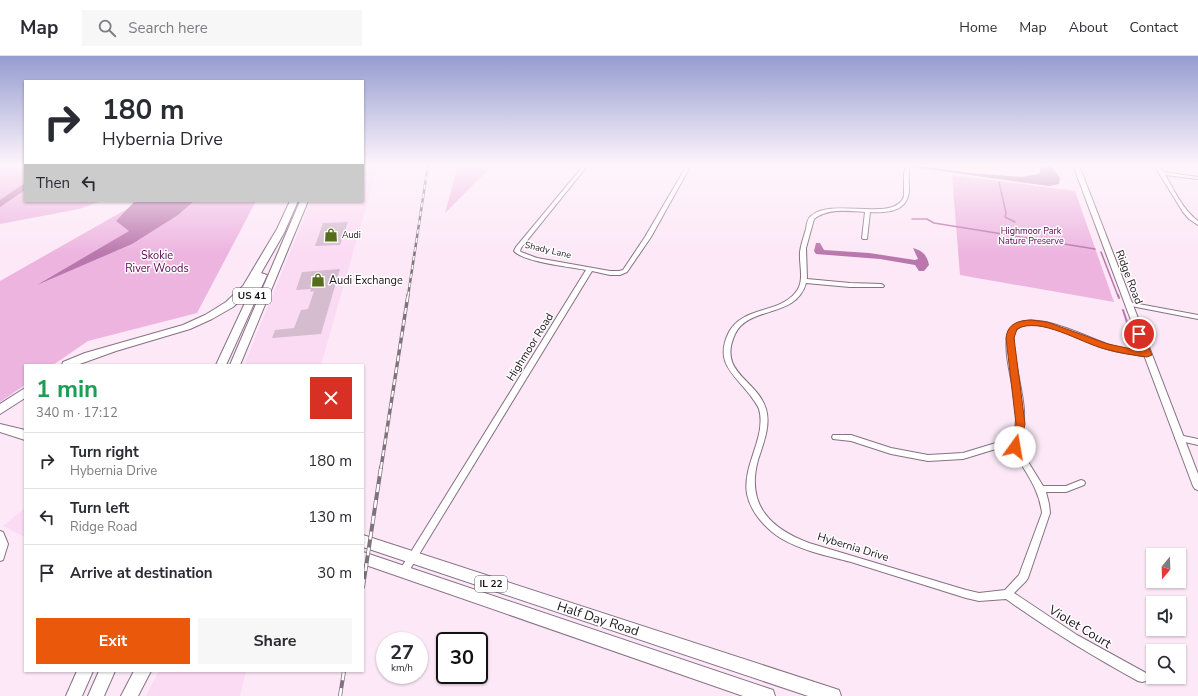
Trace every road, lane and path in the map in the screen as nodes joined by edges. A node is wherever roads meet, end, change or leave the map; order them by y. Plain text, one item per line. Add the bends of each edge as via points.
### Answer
1 (562, 195) edge
2 (671, 195) edge
3 (906, 195) edge
4 (1087, 195) edge
5 (1175, 195) edge
6 (294, 202) edge
7 (304, 202) edge
8 (868, 211) junction
9 (1198, 223) edge
10 (283, 227) junction
11 (865, 238) dead end
12 (590, 269) junction
13 (805, 281) junction
14 (881, 286) dead end
15 (1128, 304) junction
16 (1198, 317) edge
17 (1147, 355) junction
18 (69, 364) edge
19 (221, 364) edge
20 (235, 364) edge
21 (24, 393) edge
22 (0, 410) edge
23 (0, 428) edge
24 (24, 435) edge
25 (836, 437) dead end
26 (1179, 438) junction
27 (1198, 442) edge
28 (1015, 447) junction
29 (1081, 483) dead end
30 (1198, 486) edge
31 (1042, 489) junction
32 (0, 535) edge
33 (364, 541) edge
34 (0, 557) edge
35 (364, 558) edge
36 (412, 558) junction
37 (404, 571) junction
38 (1007, 594) junction
39 (85, 672) edge
40 (107, 672) edge
41 (142, 672) edge
42 (1142, 677) dead end
43 (827, 695) edge
44 (74, 696) edge
45 (96, 696) edge
46 (130, 696) edge
47 (768, 696) edge

1 - 12 street, Shady Lane via 517,251 536,258
2 - 12 street via 628,269 620,273
3 - 8 street via 903,203 888,210
4 - 15 street, Ridge Road
5 - 9 street via 1185,212
6 - 10 main road, US 41
7 - 20 main road, US 41
8 - 11 street
8 - 13 street via 842,209 819,214 810,222 803,253
10 - 18 main road via 247,288 223,308 181,328 93,354
10 - 19 main road, US 41
12 - 36 street, Highmoor Road
13 - 14 street
13 - 38 street, Hybernia Drive via 798,295 786,305 753,315 740,323 732,333 727,349 732,372 754,394 762,410 762,433 750,480 752,498 760,514 775,529 802,544 979,597
15 - 16 street
15 - 17 street, Ridge Road
17 - 26 street, Ridge Road
17 - 28 street via 1107,347 1044,324 1031,322 1014,327 1010,338 1020,424
21 - 22 main road
23 - 24 main road
25 - 28 street via 851,438 891,451 928,458 963,456 999,445
26 - 27 street
26 - 30 street, Ridge Road
28 - 31 street
29 - 31 street via 1066,488
31 - 38 street via 1046,513 1032,556 1023,578
32 - 34 street via 4,544
33 - 36 main road, Half Day Road / IL 22
35 - 37 main road, Half Day Road / IL 22
36 - 37 street, Highmoor Road
36 - 43 main road, Half Day Road / IL 22
37 - 47 main road, Half Day Road / IL 22
38 - 42 street, Violet Court via 1071,638
39 - 44 main road
40 - 45 main road
41 - 46 main road

